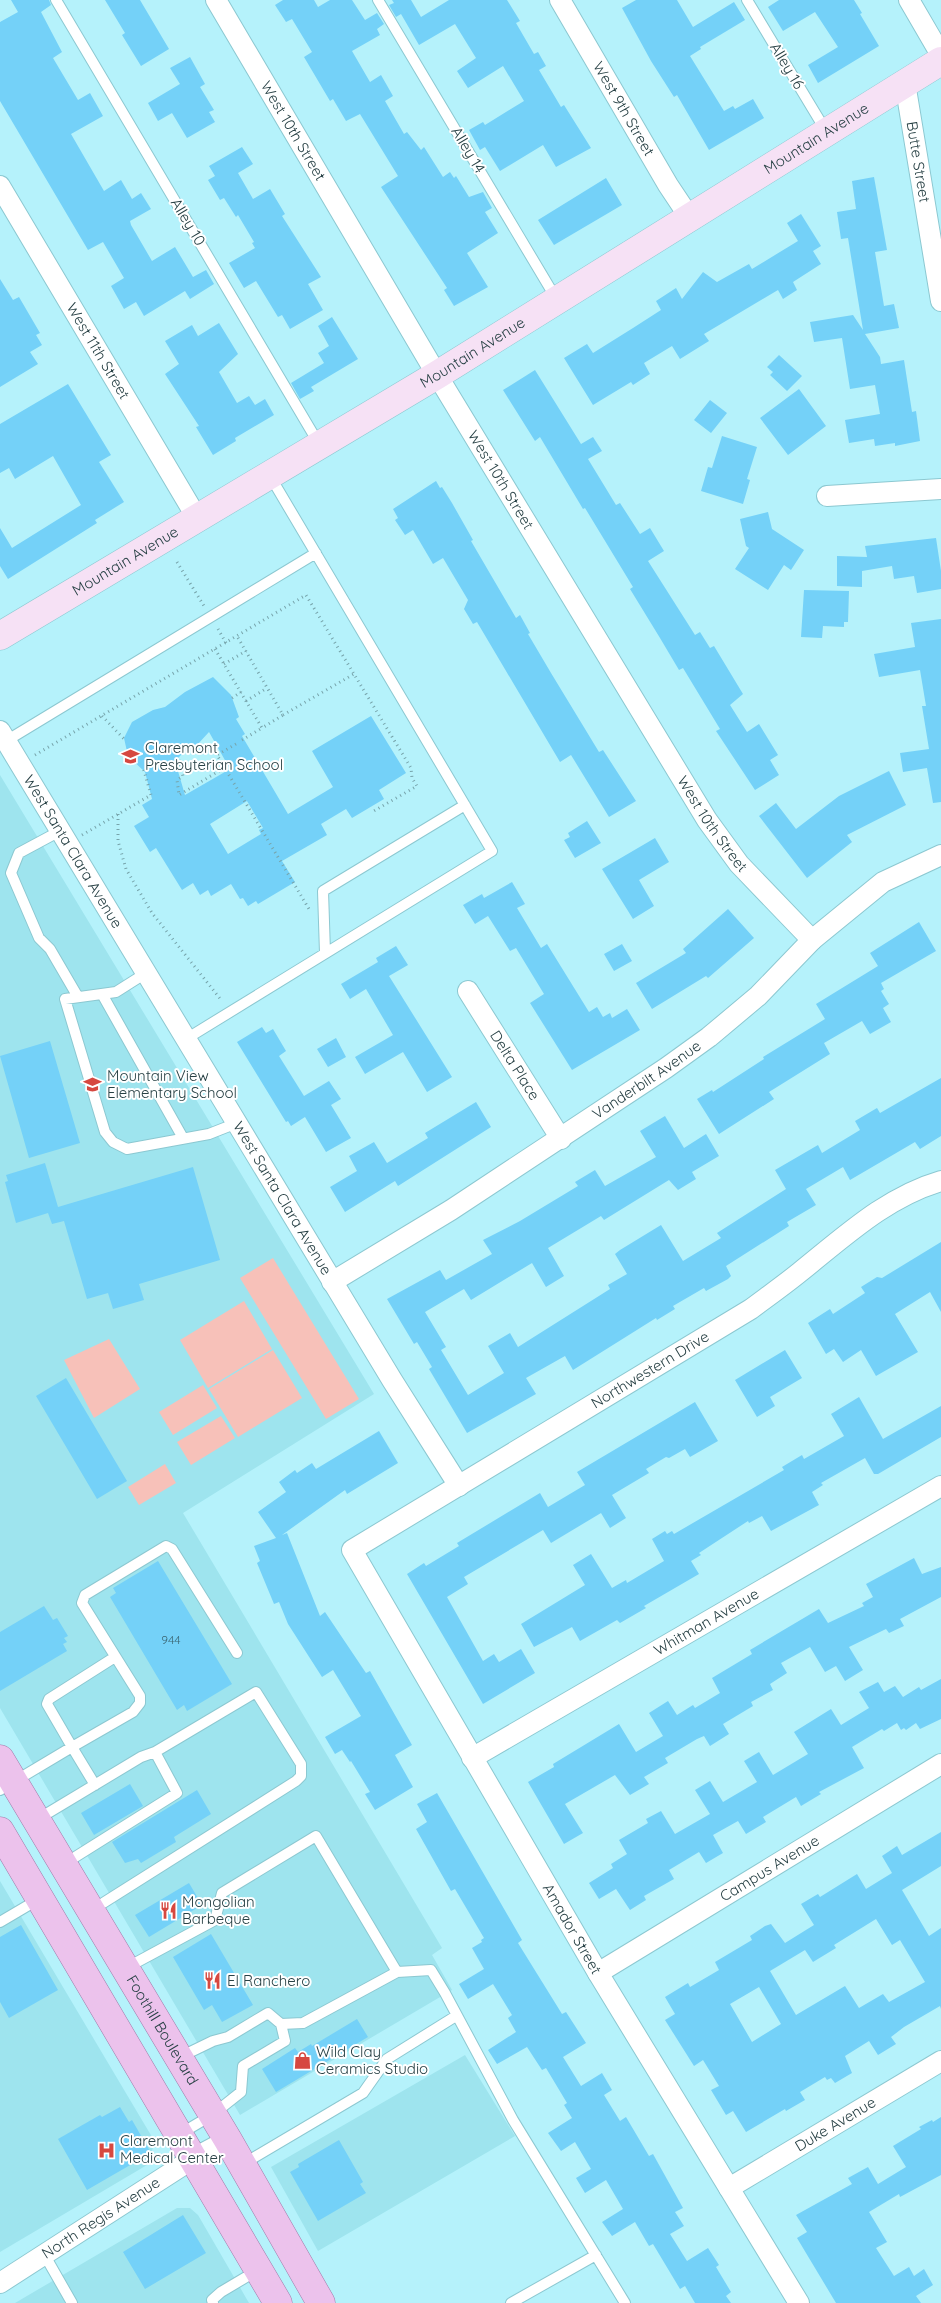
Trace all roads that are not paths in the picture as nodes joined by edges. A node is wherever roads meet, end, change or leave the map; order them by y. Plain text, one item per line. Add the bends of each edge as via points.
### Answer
1 (56, 0) edge
2 (216, 0) edge
3 (378, 0) edge
4 (560, 0) edge
5 (747, 0) edge
6 (910, 0) edge
7 (941, 55) edge
8 (941, 61) edge
9 (905, 83) junction
10 (827, 132) junction
11 (0, 186) edge
12 (690, 218) junction
13 (557, 300) junction
14 (941, 301) edge
15 (437, 375) junction
16 (320, 445) junction
17 (270, 475) junction
18 (941, 489) edge
19 (827, 496) dead end
20 (197, 518) junction
21 (316, 553) junction
22 (0, 636) edge
23 (3, 736) edge
24 (465, 805) junction
25 (60, 831) junction
26 (941, 855) edge
27 (812, 940) junction
28 (326, 953) junction
29 (146, 973) junction
30 (468, 991) dead end
31 (102, 994) junction
32 (78, 997) junction
33 (186, 1039) junction
34 (237, 1124) junction
35 (183, 1138) junction
36 (561, 1139) junction
37 (941, 1181) edge
38 (332, 1282) junction
39 (458, 1486) junction
40 (941, 1486) edge
41 (352, 1550) joint
42 (237, 1653) dead end
43 (115, 1657) junction
44 (72, 1747) junction
45 (155, 1752) junction
46 (472, 1758) junction
47 (0, 1759) edge
48 (941, 1764) edge
49 (95, 1785) junction
50 (7, 1786) edge
51 (36, 1820) junction
52 (0, 1831) edge
53 (63, 1865) junction
54 (40, 1898) junction
55 (91, 1911) junction
56 (0, 1922) edge
57 (125, 1968) junction
58 (397, 1972) junction
59 (598, 1973) junction
60 (456, 2016) junction
61 (281, 2024) junction
62 (179, 2058) junction
63 (941, 2061) edge
64 (212, 2115) junction
65 (180, 2134) junction
66 (228, 2140) junction
67 (194, 2158) junction
68 (242, 2164) junction
69 (729, 2188) junction
70 (44, 2254) junction
71 (596, 2255) junction
72 (259, 2270) junction
73 (0, 2283) edge
74 (210, 2302) edge
75 (72, 2303) edge
76 (278, 2303) edge
77 (321, 2303) edge
78 (511, 2303) edge
79 (625, 2303) edge
80 (799, 2303) edge

1 - 16 lane, Alley 10
2 - 15 street, West 10th Street
3 - 13 lane, Alley 14
4 - 12 street, West 9th Street
5 - 10 lane, Alley 16
6 - 7 street
8 - 9 main road, Mountain Avenue
9 - 10 main road, Mountain Avenue
9 - 14 street, Butte Street
10 - 12 main road, Mountain Avenue
11 - 20 street, West 11th Street
12 - 13 main road, Mountain Avenue
13 - 15 main road, Mountain Avenue
15 - 16 main road, Mountain Avenue
15 - 27 street, West 10th Street via 707,820 738,864
16 - 17 main road, Mountain Avenue
17 - 20 main road, Mountain Avenue
17 - 21 lane
18 - 19 street
20 - 22 main road, Mountain Avenue
21 - 23 lane
21 - 24 lane
23 - 25 street, West Santa Clara Avenue
24 - 28 lane via 324,891
24 - 28 lane via 492,851
25 - 29 street, West Santa Clara Avenue
25 - 32 lane via 20,853 11,873 40,938 50,948
26 - 27 street, Vanderbilt Avenue via 884,882
27 - 36 street, Vanderbilt Avenue via 758,996 709,1038
28 - 33 lane
29 - 31 lane via 116,992
29 - 33 street, West Santa Clara Avenue
30 - 36 street, Delta Place
31 - 32 lane
31 - 35 lane
32 - 35 lane via 66,998 105,1132 113,1142 128,1148
33 - 34 street, West Santa Clara Avenue
34 - 35 lane via 209,1134
34 - 38 street, West Santa Clara Avenue
36 - 38 street, Vanderbilt Avenue
37 - 39 street, Northwestern Drive via 863,1221 751,1309
38 - 39 street, West Santa Clara Avenue
39 - 41 street, Northwestern Drive
40 - 46 street, Whitman Avenue
41 - 46 street, Amador Street
42 - 43 lane via 172,1549 166,1546 85,1595 82,1603
43 - 44 lane via 47,1704
43 - 44 lane via 140,1696 140,1703 133,1712
44 - 49 lane
44 - 50 lane
45 - 49 lane
45 - 53 lane via 177,1793
45 - 55 lane via 256,1692 301,1764 301,1776
46 - 59 street, Amador Street
47 - 50 main road, Foothill Boulevard
48 - 59 street, Campus Avenue
49 - 51 lane
50 - 51 main road, Foothill Boulevard
51 - 53 main road, Foothill Boulevard
52 - 54 main road
53 - 55 main road, Foothill Boulevard
54 - 56 lane
54 - 65 main road
55 - 57 main road, Foothill Boulevard
57 - 58 lane via 215,1920 222,1893 316,1836
57 - 62 main road, Foothill Boulevard
58 - 60 lane via 431,1970
58 - 61 lane via 303,2023
59 - 69 street, Amador Street
60 - 68 lane via 387,2059 363,2092
60 - 71 lane via 513,2120
61 - 62 lane via 268,2013 228,2037
61 - 64 lane via 285,2041 243,2066 241,2092
62 - 64 main road, Foothill Boulevard
63 - 69 street, Duke Avenue
64 - 65 lane
64 - 66 main road, Foothill Boulevard
65 - 67 main road
66 - 67 street, North Regis Avenue
66 - 68 main road, Foothill Boulevard
67 - 70 street, North Regis Avenue
67 - 72 main road
68 - 77 main road, Foothill Boulevard
69 - 80 street, Amador Street
70 - 73 street, North Regis Avenue
70 - 75 lane
71 - 78 lane
71 - 79 lane
72 - 74 lane
72 - 76 main road

